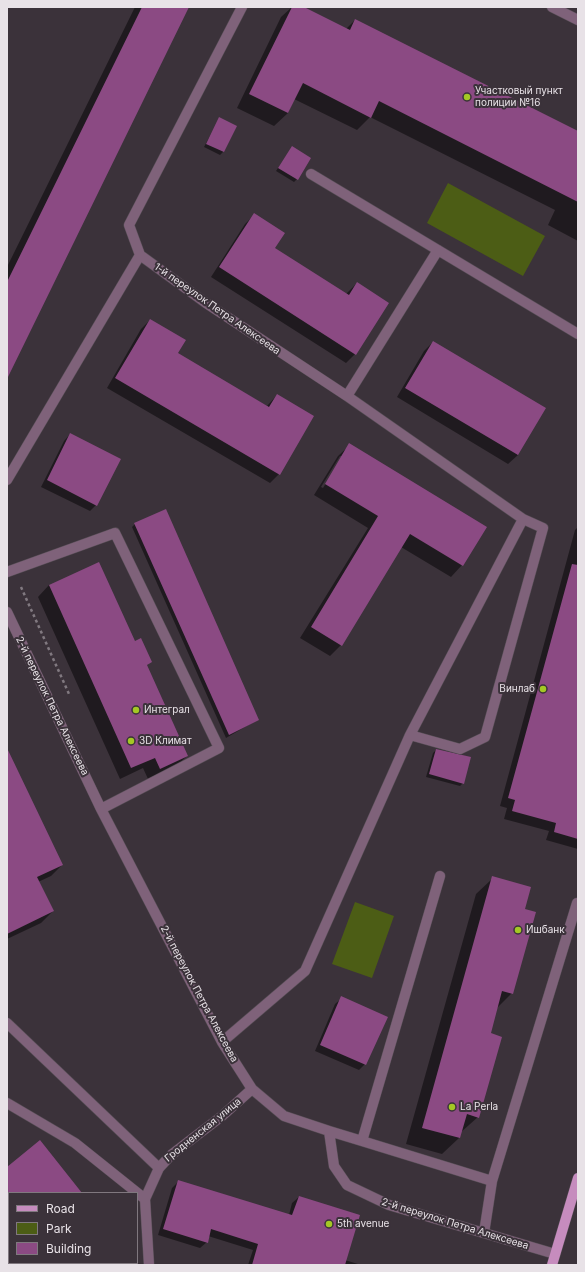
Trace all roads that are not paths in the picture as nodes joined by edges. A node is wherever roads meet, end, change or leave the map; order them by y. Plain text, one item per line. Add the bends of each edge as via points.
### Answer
1 (242, 7) edge
2 (552, 7) edge
3 (578, 20) edge
4 (311, 174) dead end
5 (438, 250) junction
6 (140, 255) junction
7 (578, 334) edge
8 (347, 396) junction
9 (7, 480) edge
10 (523, 518) junction
11 (7, 572) edge
12 (7, 612) edge
13 (410, 735) junction
14 (101, 809) junction
15 (440, 876) dead end
16 (577, 903) dead end
17 (7, 1023) edge
18 (222, 1042) junction
19 (252, 1089) junction
20 (7, 1103) edge
21 (329, 1131) junction
22 (362, 1141) junction
23 (158, 1168) junction
24 (578, 1178) edge
25 (492, 1180) junction
26 (136, 1192) edge
27 (138, 1193) edge
28 (145, 1199) junction
29 (484, 1233) junction
30 (555, 1254) junction
31 (149, 1265) edge
32 (552, 1265) edge

1 - 6 street via 129,225
2 - 3 street
4 - 5 street
5 - 7 street
5 - 8 street
6 - 8 street, 1-й переулок Петра Алексеева via 206,303
6 - 9 street
8 - 10 street, 1-й переулок Петра Алексеева
10 - 13 street
10 - 13 street, 1-й переулок Петра Алексеева via 543,528 484,737 460,750
11 - 14 street via 115,533 219,748
12 - 14 street, 2-й переулок Петра Алексеева
13 - 18 street via 305,971
14 - 18 street, 2-й переулок Петра Алексеева
15 - 22 street
16 - 25 street
17 - 23 street
18 - 19 street, 2-й переулок Петра Алексеева
19 - 21 street, 2-й переулок Петра Алексеева via 284,1116
19 - 23 street, Гродненская улица via 222,1116 171,1154
20 - 26 street via 75,1143
21 - 22 street
21 - 29 street, 2-й переулок Петра Алексеева via 334,1166 347,1185 389,1205
22 - 25 street
23 - 28 street, Гродненская улица
24 - 30 main road
25 - 29 street
27 - 28 street
28 - 31 street, Гродненская улица
29 - 30 street, 2-й переулок Петра Алексеева
30 - 32 main road

